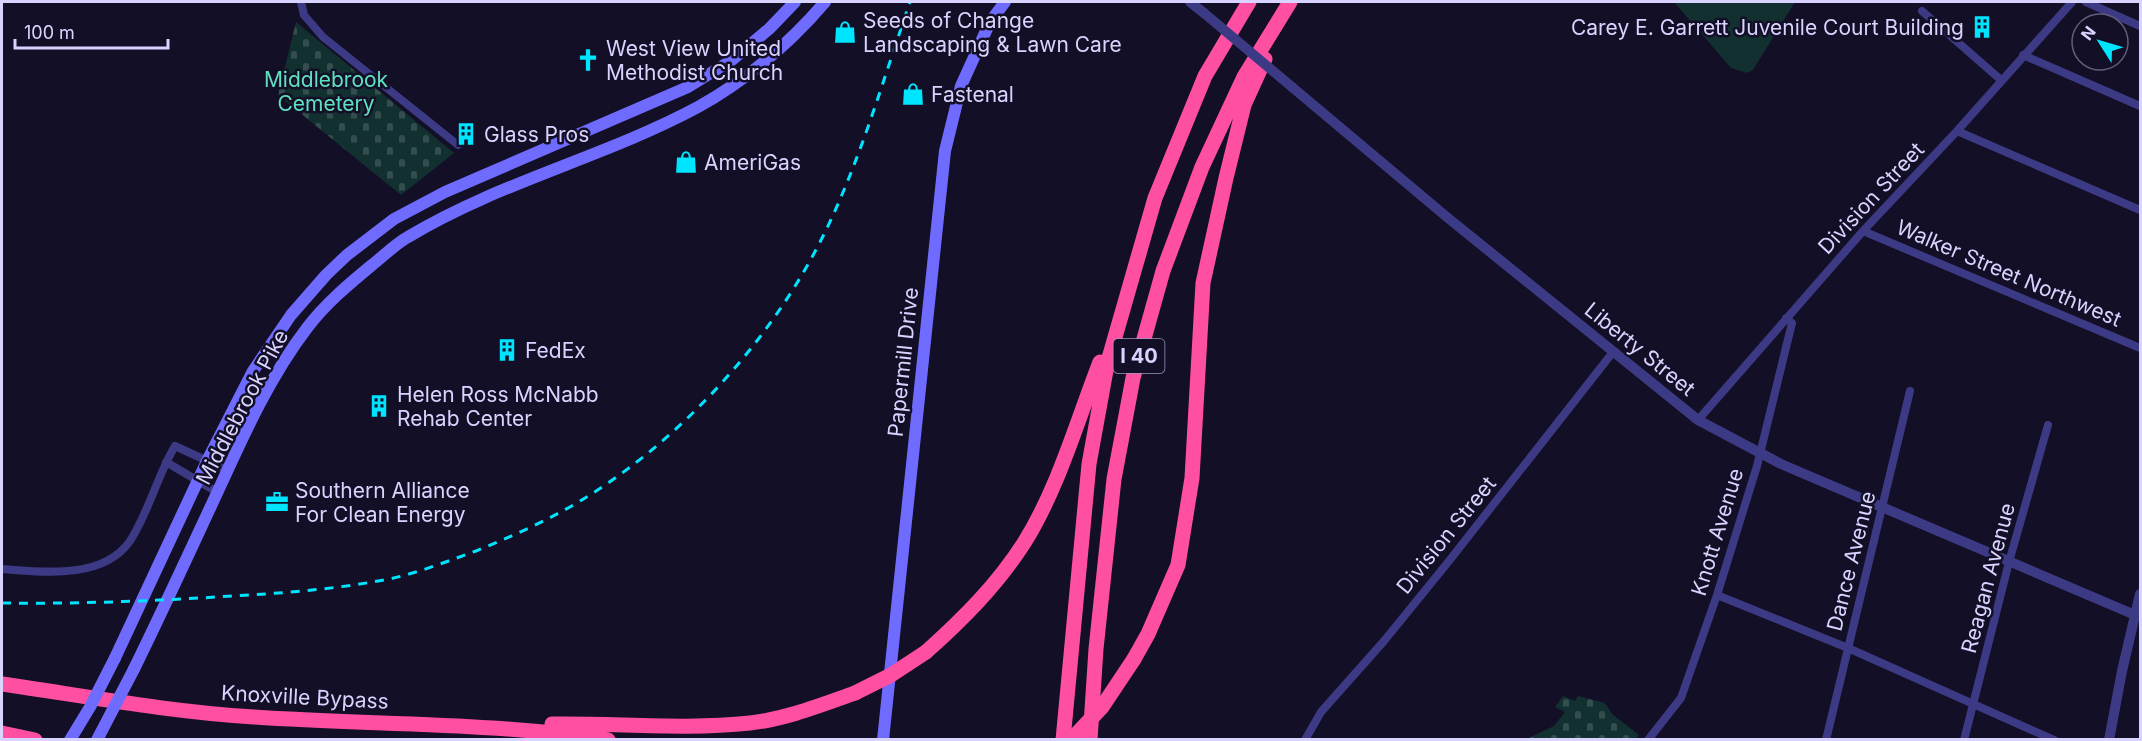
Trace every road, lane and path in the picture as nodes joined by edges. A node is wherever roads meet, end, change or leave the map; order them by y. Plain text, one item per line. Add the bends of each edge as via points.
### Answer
1 (301, 2) edge
2 (795, 2) edge
3 (825, 2) edge
4 (1005, 2) edge
5 (1190, 2) edge
6 (1249, 2) edge
7 (1291, 2) edge
8 (2072, 2) edge
9 (2086, 2) edge
10 (1922, 11) dead end
11 (2140, 26) edge
12 (2023, 55) junction
13 (2001, 80) junction
14 (2140, 106) edge
15 (1957, 132) junction
16 (458, 145) dead end
17 (2140, 210) edge
18 (1863, 231) junction
19 (1133, 271) junction
20 (1789, 320) junction
21 (2140, 348) edge
22 (1613, 352) junction
23 (1910, 391) dead end
24 (1698, 420) junction
25 (2048, 425) dead end
26 (1760, 454) junction
27 (207, 461) junction
28 (166, 462) junction
29 (227, 470) junction
30 (198, 481) junction
31 (218, 492) junction
32 (1883, 507) junction
33 (2009, 562) junction
34 (2, 569) edge
35 (2140, 594) edge
36 (1717, 596) junction
37 (2136, 623) edge
38 (1848, 648) junction
39 (2, 684) edge
40 (1974, 704) junction
41 (477, 727) junction
42 (2, 733) edge
43 (35, 740) edge
44 (70, 740) edge
45 (97, 740) edge
46 (608, 740) edge
47 (883, 740) edge
48 (1063, 740) edge
49 (1071, 740) edge
50 (1090, 740) edge
51 (1305, 740) edge
52 (1648, 740) edge
53 (1826, 740) edge
54 (1964, 740) edge
55 (2054, 740) edge
56 (2109, 740) edge

1 - 16 street via 304,15 323,37
2 - 27 main road, Middlebrook Pike via 732,60 688,87 445,192 394,219 347,255 291,315 253,371
3 - 29 main road, Middlebrook Pike via 751,72 698,107 526,179 406,238 348,285 307,327 272,382
4 - 47 main road, Papermill Drive via 990,22 961,86 945,151
5 - 22 street, Liberty Street, bridge
6 - 19 highway, I 40 via 1205,76 1155,198
7 - 49 highway, bridge via 1244,105 1203,283 1192,477 1178,565 1134,659 1102,707
7 - 50 highway, I 40 via 1244,77 1202,167 1163,271 1133,378 1114,479
8 - 12 street, Division Street
9 - 11 street
10 - 13 street
12 - 13 street, Division Street
12 - 14 street
13 - 15 street, Division Street
15 - 17 street
15 - 18 street, Division Street
18 - 20 street, Division Street
18 - 21 street, Walker Street Northwest
19 - 41 highway, bridge via 1053,485 1024,543 990,590 926,651 855,693 810,710 752,723 681,728 556,724
19 - 48 highway, I 40 via 1107,365 1089,464
20 - 24 street, Division Street
20 - 26 street, Knott Avenue
22 - 24 street, Liberty Street
22 - 51 street, Division Street via 1384,641 1321,712
23 - 32 street, Dance Avenue
24 - 26 street, Liberty Street
25 - 33 street, Reagan Avenue
26 - 32 street, Liberty Street
26 - 36 street, Knott Avenue
27 - 28 street via 175,446
27 - 29 street
27 - 30 main road, Middlebrook Pike
28 - 30 street
28 - 34 street via 133,535 116,555 79,570
29 - 31 main road, Middlebrook Pike
30 - 31 street
30 - 44 main road, Middlebrook Pike, bridge via 115,658
31 - 45 main road, Middlebrook Pike, bridge
32 - 33 street, Liberty Street
32 - 38 street, Dance Avenue
33 - 37 street, Liberty Street
33 - 40 street, Reagan Avenue
35 - 37 street
36 - 38 street
36 - 52 street, Knott Avenue via 1681,698
37 - 56 street
38 - 40 street
38 - 53 street, Dance Avenue
39 - 41 highway, Knoxville Bypass via 253,717
40 - 54 street, Reagan Avenue
40 - 55 street
41 - 46 highway, Knoxville Bypass
42 - 43 highway

